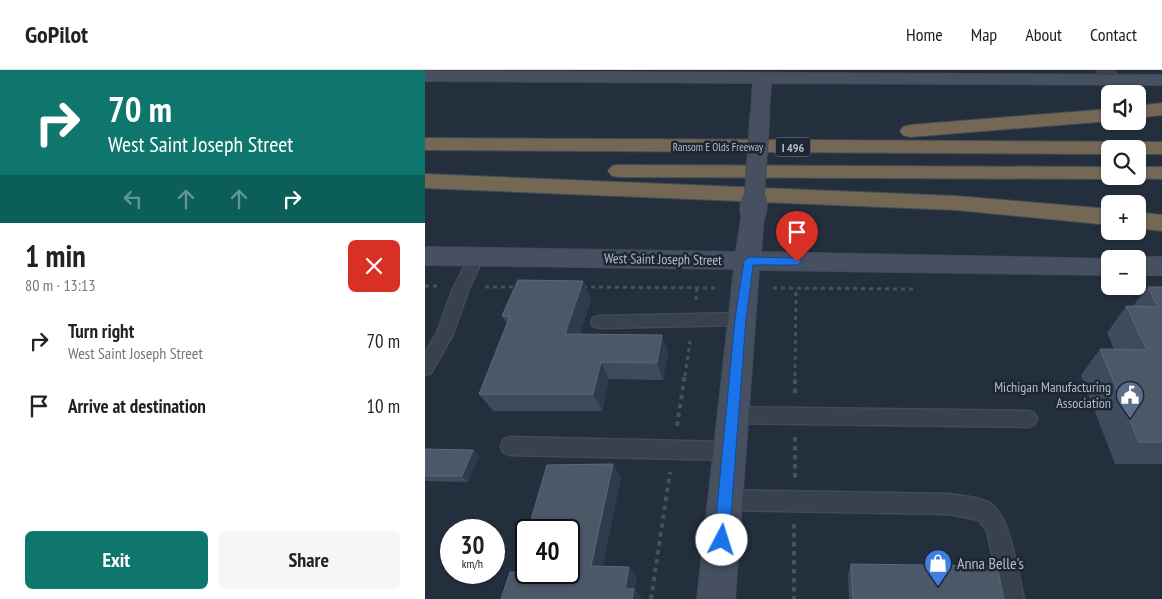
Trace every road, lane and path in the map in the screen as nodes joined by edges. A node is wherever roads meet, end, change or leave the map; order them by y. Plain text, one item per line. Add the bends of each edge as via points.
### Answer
1 (914, 74) edge
2 (959, 74) edge
3 (1109, 75) edge
4 (425, 76) edge
5 (762, 78) junction
6 (1162, 80) edge
7 (1162, 109) edge
8 (1146, 111) edge
9 (1101, 116) edge
10 (425, 144) edge
11 (466, 144) junction
12 (1162, 148) edge
13 (425, 170) edge
14 (1101, 173) edge
15 (1146, 173) edge
16 (1162, 173) edge
17 (425, 181) edge
18 (1101, 216) edge
19 (1146, 221) edge
20 (1162, 223) edge
21 (425, 256) edge
22 (477, 256) junction
23 (1101, 266) edge
24 (1146, 266) edge
25 (1162, 266) edge
26 (747, 275) junction
27 (425, 286) edge
28 (462, 286) junction
29 (521, 287) edge
30 (580, 287) edge
31 (796, 288) junction
32 (915, 289) dead end
33 (741, 319) junction
34 (599, 322) dead end
35 (425, 368) edge
36 (732, 415) junction
37 (795, 416) junction
38 (1028, 418) dead end
39 (510, 446) dead end
40 (729, 450) junction
41 (725, 500) junction
42 (795, 501) junction
43 (717, 599) edge
44 (794, 599) edge
45 (1013, 599) edge

1 - 2 main road
1 - 5 main road
2 - 3 main road
3 - 6 main road
4 - 5 main road
5 - 26 main road, bridge
7 - 8 highway
9 - 11 highway via 857,135 640,137
10 - 11 highway, Ransom E Olds Freeway / I 496
11 - 12 highway, Ransom E Olds Freeway / I 496
13 - 14 highway, Ransom E Olds Freeway / I 496
15 - 16 highway
17 - 18 highway via 956,203
19 - 20 highway
21 - 22 main road, West Saint Joseph Street
22 - 26 main road, West Saint Joseph Street
22 - 28 lane
23 - 26 main road, West Saint Joseph Street
24 - 25 main road
26 - 30 path
26 - 31 path
26 - 33 main road
27 - 28 path
28 - 29 path
28 - 35 lane via 445,334
31 - 32 path
31 - 37 path
33 - 34 lane
33 - 36 main road
36 - 37 lane
36 - 40 main road
37 - 38 lane
37 - 42 path
39 - 40 lane
40 - 41 main road
41 - 42 lane
41 - 43 main road
42 - 44 path
42 - 45 lane via 949,504 985,511 996,526

